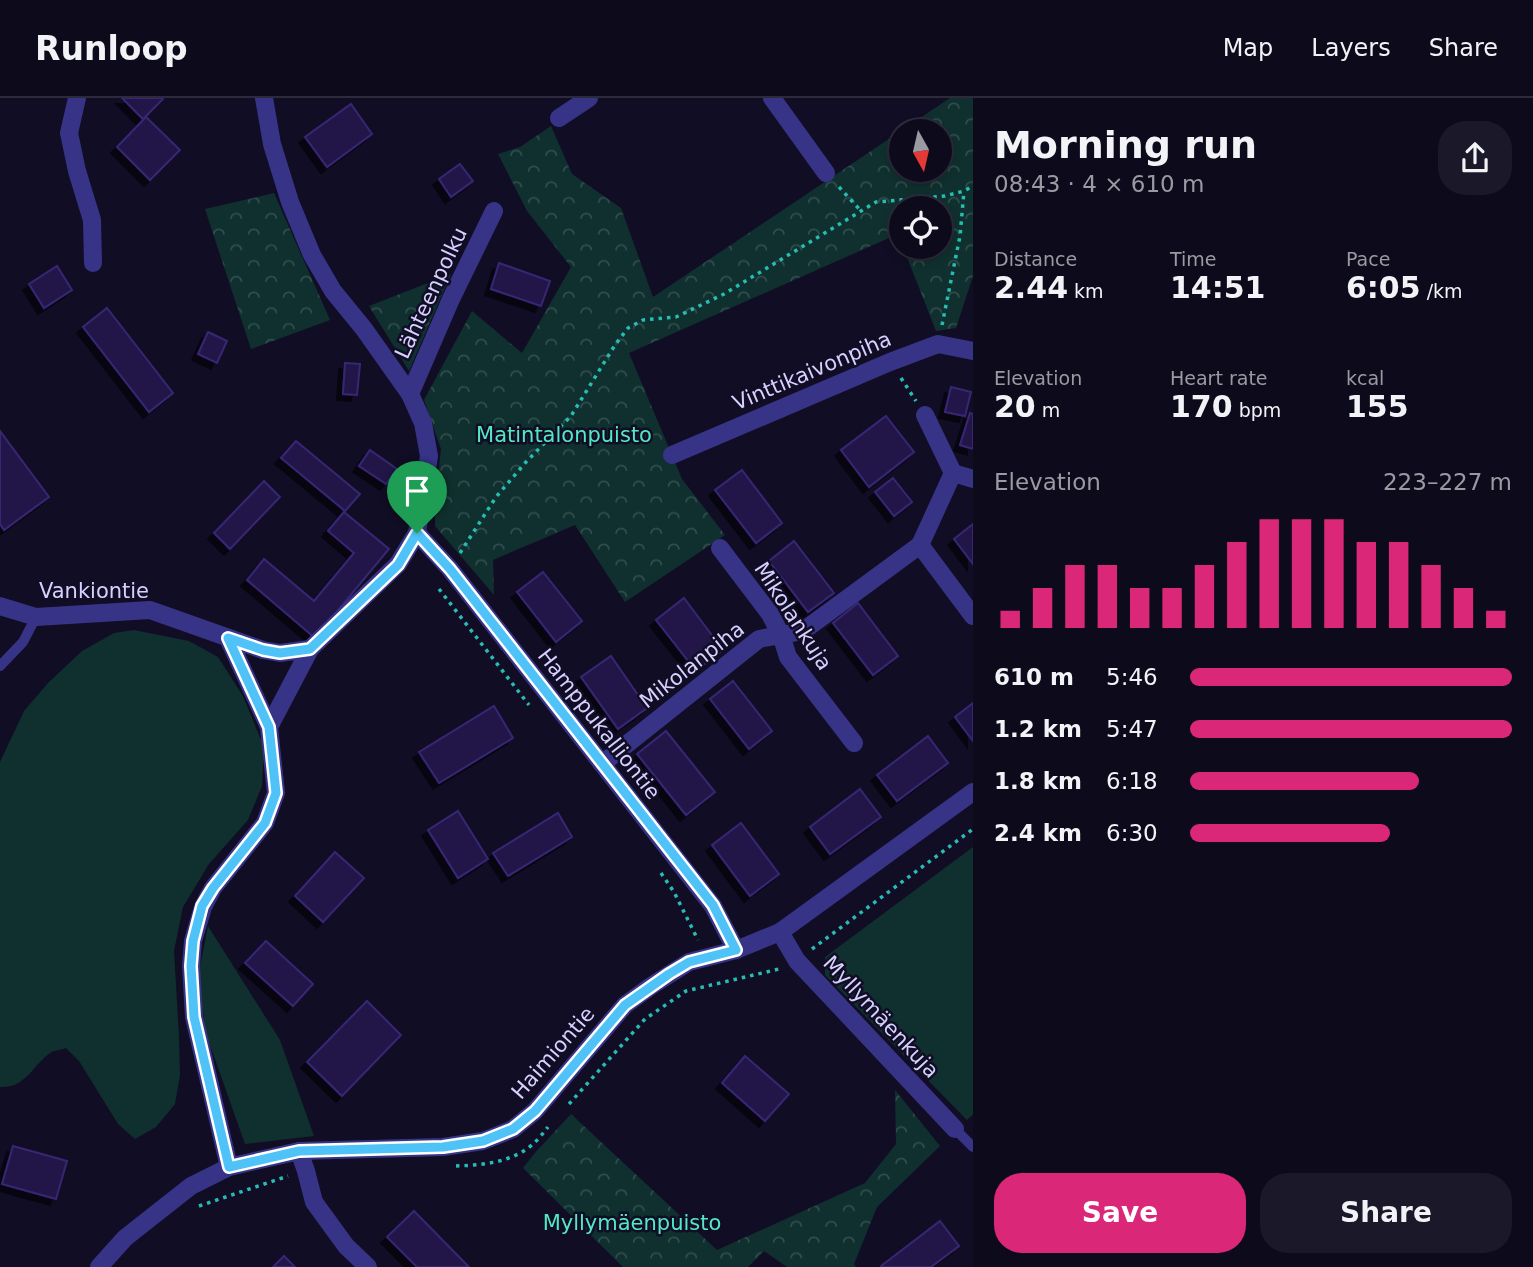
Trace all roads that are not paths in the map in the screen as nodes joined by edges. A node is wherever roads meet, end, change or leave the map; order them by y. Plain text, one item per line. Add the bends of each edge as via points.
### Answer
1 (77, 98) edge
2 (264, 98) edge
3 (589, 98) edge
4 (772, 98) edge
5 (559, 118) dead end
6 (826, 173) road end
7 (494, 211) dead end
8 (93, 263) dead end
9 (973, 351) edge
10 (410, 394) junction
11 (925, 415) road end
12 (672, 454) dead end
13 (953, 472) junction
14 (973, 479) edge
15 (417, 533) junction
16 (920, 545) junction
17 (720, 548) dead end
18 (0, 606) edge
19 (973, 616) edge
20 (36, 617) junction
21 (781, 635) junction
22 (228, 638) junction
23 (310, 649) junction
24 (0, 666) edge
25 (269, 727) junction
26 (854, 743) dead end
27 (601, 764) junction
28 (973, 792) edge
29 (780, 932) junction
30 (736, 950) junction
31 (955, 1129) joint
32 (973, 1147) edge
33 (299, 1151) junction
34 (229, 1167) junction
35 (99, 1267) edge
36 (368, 1267) edge

1 - 8 street via 69,133 92,220
2 - 10 street via 275,156 312,255 333,291
3 - 5 street
4 - 6 street
7 - 10 street, Lähteenpolku
9 - 12 street, Vinttikaivonpiha via 938,344
10 - 15 street via 423,423 429,456
11 - 13 street
13 - 14 street
13 - 16 street
15 - 23 street via 398,565
15 - 27 street, Hamppukalliontie
16 - 19 street
16 - 21 street, Mikolanpiha via 803,631
17 - 21 street, Mikolankuja
18 - 20 street, Vankiontie
20 - 22 street, Vankiontie via 150,610
20 - 24 lane via 23,642
21 - 26 street, Mikolankuja via 788,657
21 - 27 street, Mikolanpiha via 759,639
22 - 23 street, Vankiontie via 280,653
22 - 25 street
23 - 25 street
25 - 34 street via 276,793 265,823 202,906 193,941 194,1017
27 - 30 street, Hamppukalliontie via 713,905
28 - 29 street, Haimiontie
29 - 30 street, Haimiontie
29 - 31 street, Myllymäenkuja via 797,961
30 - 33 street, Haimiontie via 689,962 625,1005 535,1111 513,1129 483,1141 443,1147
31 - 32 lane
33 - 34 street, Haimiontie
33 - 36 street via 314,1202 346,1246
34 - 35 street, Haimiontie via 191,1186 125,1238

